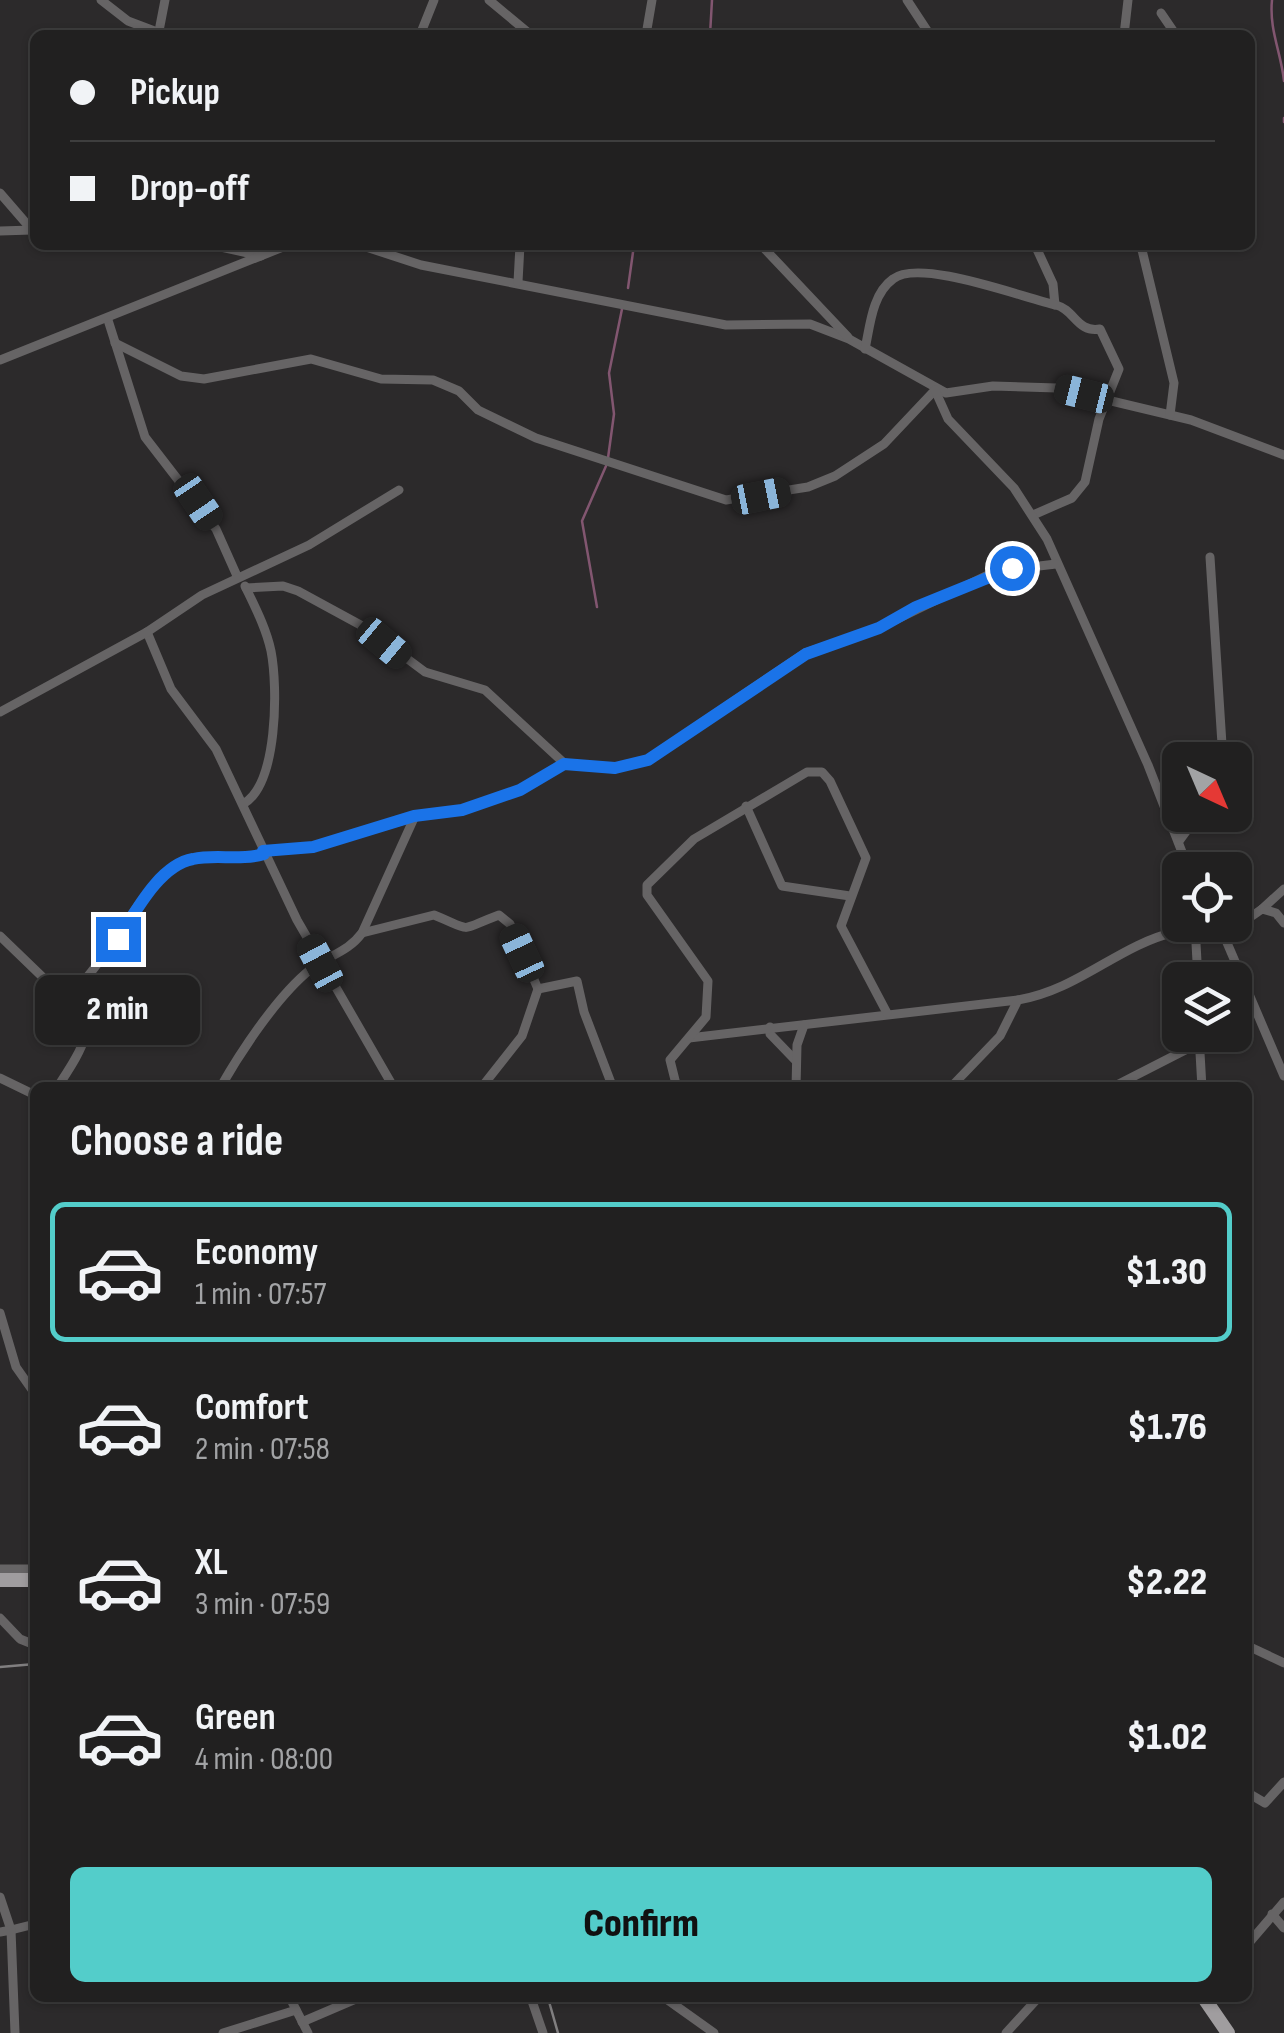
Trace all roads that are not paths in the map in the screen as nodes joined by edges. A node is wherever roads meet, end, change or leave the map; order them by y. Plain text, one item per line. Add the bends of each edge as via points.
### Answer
1 (101, 0) edge
2 (165, 0) edge
3 (434, 0) edge
4 (488, 0) edge
5 (652, 0) edge
6 (907, 0) edge
7 (1128, 0) edge
8 (1161, 13) dead end
9 (154, 30) edge
10 (162, 30) edge
11 (422, 30) edge
12 (525, 30) edge
13 (647, 30) edge
14 (927, 30) edge
15 (1125, 30) edge
16 (1173, 30) edge
17 (0, 193) edge
18 (30, 227) edge
19 (30, 230) edge
20 (0, 231) edge
21 (375, 250) edge
22 (520, 250) edge
23 (766, 250) edge
24 (1037, 250) edge
25 (1138, 250) edge
26 (265, 251) edge
27 (518, 282) junction
28 (1055, 305) junction
29 (108, 320) junction
30 (849, 339) junction
31 (114, 344) junction
32 (864, 349) junction
33 (0, 360) edge
34 (935, 390) junction
35 (1110, 400) junction
36 (1170, 415) junction
37 (1284, 455) edge
38 (399, 490) dead end
39 (1033, 516) junction
40 (1210, 557) dead end
41 (1056, 564) junction
42 (238, 576) junction
43 (246, 588) junction
44 (147, 632) junction
45 (0, 712) edge
46 (1221, 742) edge
47 (564, 764) junction
48 (243, 804) junction
49 (746, 806) junction
50 (414, 816) junction
51 (1186, 832) edge
52 (1179, 842) junction
53 (1183, 852) edge
54 (264, 853) junction
55 (1284, 890) edge
56 (850, 896) junction
57 (1262, 909) junction
58 (1252, 915) edge
59 (1284, 923) edge
60 (362, 933) junction
61 (0, 936) edge
62 (1162, 938) edge
63 (1226, 942) edge
64 (320, 963) junction
65 (76, 989) junction
66 (538, 989) junction
67 (1018, 1000) junction
68 (887, 1013) junction
69 (804, 1025) junction
70 (770, 1027) junction
71 (684, 1039) junction
72 (1175, 1052) edge
73 (1200, 1052) edge
74 (796, 1062) junction
75 (1284, 1076) edge
76 (0, 1078) edge
77 (60, 1082) edge
78 (224, 1082) edge
79 (390, 1082) edge
80 (486, 1082) edge
81 (611, 1082) edge
82 (676, 1082) edge
83 (796, 1082) edge
84 (956, 1082) edge
85 (1121, 1082) edge
86 (1202, 1082) edge
87 (30, 1092) edge
88 (0, 1314) edge
89 (30, 1387) edge
90 (0, 1569) edge
91 (30, 1569) edge
92 (0, 1580) edge
93 (30, 1580) edge
94 (0, 1618) edge
95 (30, 1644) edge
96 (1252, 1648) edge
97 (1284, 1663) edge
98 (1284, 1782) edge
99 (1252, 1795) edge
100 (0, 1898) edge
101 (1284, 1902) edge
102 (1272, 1914) junction
103 (30, 1925) edge
104 (1284, 1928) edge
105 (12, 1930) junction
106 (0, 1932) edge
107 (1252, 1939) edge
108 (292, 2002) edge
109 (349, 2002) edge
110 (532, 2002) edge
111 (671, 2002) edge
112 (1034, 2002) edge
113 (1207, 2002) edge
114 (296, 2010) junction
115 (302, 2022) junction
116 (16, 2033) edge
117 (224, 2033) edge
118 (308, 2033) edge
119 (543, 2033) edge
120 (714, 2033) edge
121 (1006, 2033) edge
122 (1228, 2033) edge

1 - 9 street
2 - 10 street
3 - 11 street
4 - 12 street
5 - 13 street
6 - 14 street
7 - 15 street
8 - 16 street
17 - 18 street
19 - 20 street
21 - 27 street
22 - 27 street
23 - 30 street
24 - 28 street
25 - 36 street via 1174,383
26 - 29 street
27 - 30 street via 726,326 810,324
28 - 32 street via 927,269 907,271 882,291
28 - 35 street via 1082,328 1100,329 1119,369
29 - 31 street
29 - 33 street
30 - 32 street
31 - 34 street via 181,376 204,379 311,359 381,379 433,380 536,438 726,500 835,476 884,444
31 - 42 street via 150,448 216,528
32 - 34 street
34 - 35 street via 1021,385
34 - 39 street via 948,418
35 - 36 street
35 - 39 street via 1080,491
36 - 37 street
38 - 42 street via 309,545
39 - 41 street
40 - 46 street
41 - 47 street via 996,572 879,628 806,654 648,760 615,768
41 - 52 street
42 - 43 street
42 - 44 street
43 - 47 street via 284,586 366,628 425,672 485,690
43 - 48 street via 265,628 276,687 264,783
44 - 45 street
44 - 48 street via 171,689 216,749
47 - 50 street via 520,790 462,810
48 - 54 street
49 - 56 street via 782,886
49 - 56 street via 791,778 822,772 866,858
49 - 71 street via 694,839 645,890 708,981 706,1017
50 - 54 street via 313,847
50 - 60 street
51 - 52 street
52 - 53 street
54 - 64 street
54 - 65 street via 177,864
55 - 57 street
56 - 68 street via 844,936
57 - 58 street
57 - 59 street
60 - 64 street
60 - 66 street via 434,914 462,928 499,915 510,924
61 - 65 street via 56,990
62 - 67 street via 1054,992
63 - 75 street
64 - 78 street via 297,983
64 - 79 street
65 - 77 street via 90,1022
66 - 80 street via 522,1036
66 - 81 street via 578,982
67 - 68 street
67 - 84 street via 1000,1036
68 - 69 street
69 - 70 street
69 - 74 street
70 - 71 street
70 - 74 street
71 - 82 street via 670,1060
72 - 85 street
73 - 86 street
74 - 83 street
76 - 87 street
88 - 89 street via 16,1366
90 - 91 street
92 - 93 main road
94 - 95 street
96 - 97 street
98 - 99 street via 1265,1803
100 - 105 street
101 - 102 street
102 - 104 street
102 - 107 street
103 - 105 street
105 - 106 street
105 - 116 street
108 - 114 street
109 - 115 street
110 - 119 street
111 - 120 street
112 - 121 street
113 - 122 main road
114 - 115 street
114 - 117 street
115 - 118 street

